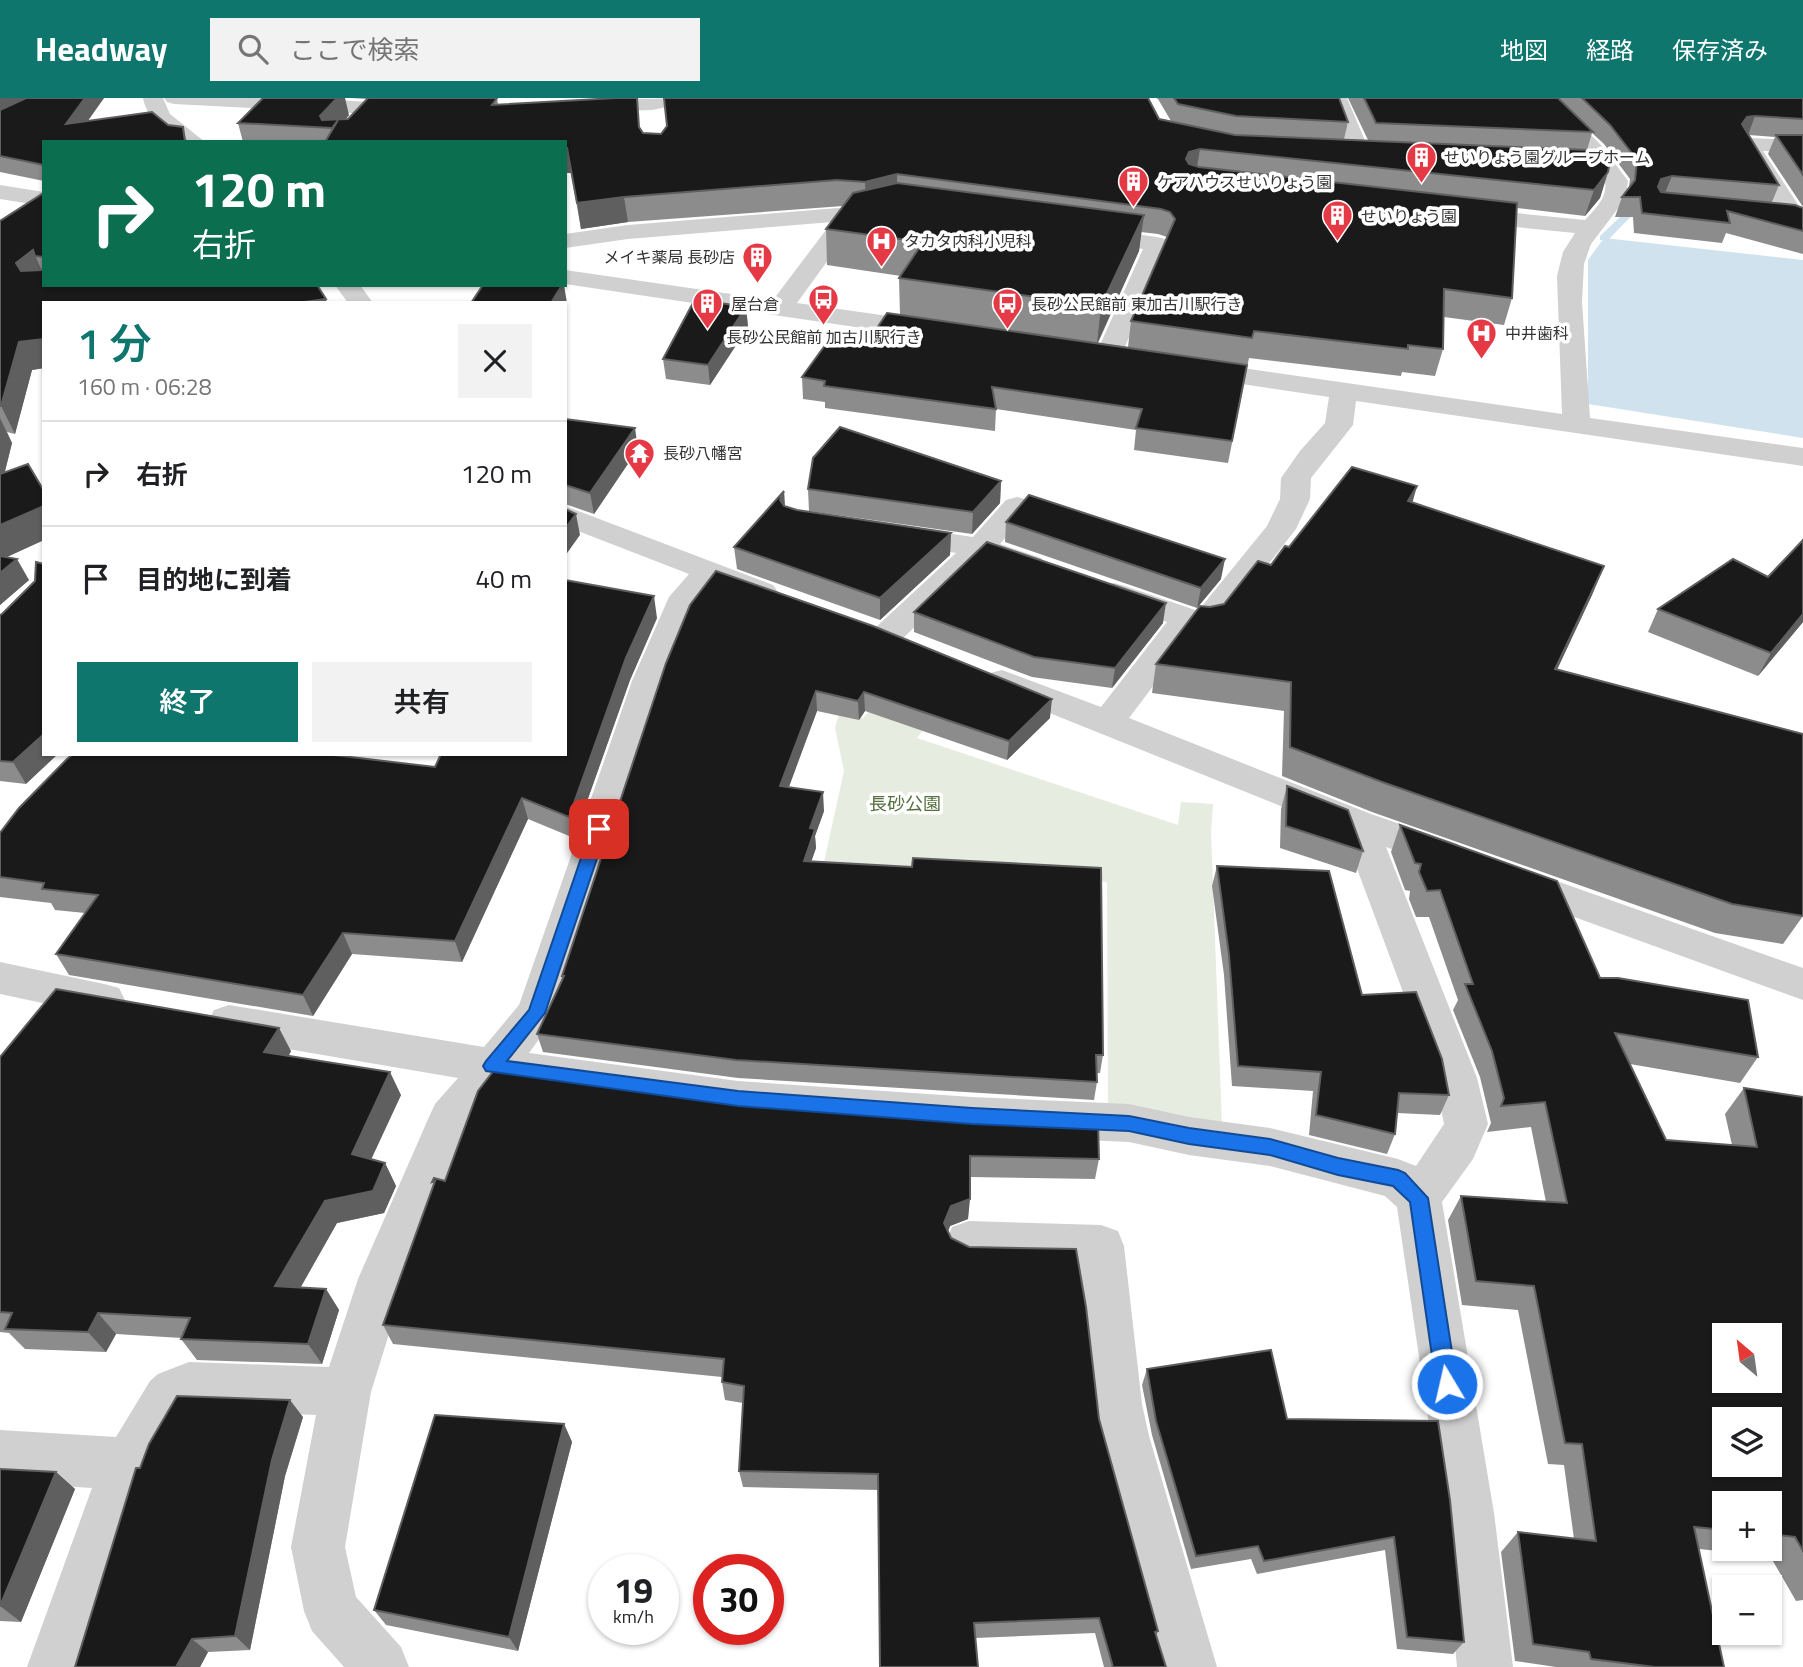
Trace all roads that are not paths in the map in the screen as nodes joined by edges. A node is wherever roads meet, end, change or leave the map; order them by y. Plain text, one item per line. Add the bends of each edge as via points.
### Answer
1 (153, 98) edge
2 (174, 98) edge
3 (407, 98) edge
4 (685, 98) edge
5 (1337, 98) edge
6 (1545, 102) edge
7 (338, 103) edge
8 (652, 104) junction
9 (558, 107) edge
10 (377, 109) junction
11 (424, 111) edge
12 (654, 127) dead end
13 (348, 131) edge
14 (191, 140) edge
15 (1803, 146) edge
16 (1335, 156) edge
17 (1581, 166) edge
18 (1608, 167) junction
19 (0, 192) edge
20 (42, 200) edge
21 (1446, 212) edge
22 (1767, 214) edge
23 (1798, 220) edge
24 (1590, 228) junction
25 (1061, 231) edge
26 (567, 241) edge
27 (567, 277) edge
28 (349, 287) edge
29 (359, 301) edge
30 (780, 308) junction
31 (957, 334) edge
32 (1080, 352) edge
33 (1173, 366) edge
34 (1344, 390) junction
35 (1576, 423) junction
36 (1803, 457) edge
37 (1017, 506) edge
38 (567, 516) edge
39 (864, 529) edge
40 (980, 547) junction
41 (708, 573) junction
42 (797, 605) edge
43 (1187, 618) junction
44 (923, 650) edge
45 (972, 670) edge
46 (1108, 722) junction
47 (1359, 823) junction
48 (0, 978) edge
49 (1803, 984) edge
50 (141, 1007) edge
51 (194, 1016) edge
52 (492, 1066) junction
53 (1419, 1198) junction
54 (969, 1242) dead end
55 (346, 1392) junction
56 (0, 1456) edge
57 (127, 1464) junction
58 (55, 1667) edge
59 (381, 1667) edge
60 (1189, 1667) edge
61 (1485, 1667) edge

1 - 14 street via 154,108 165,121
2 - 7 street
3 - 10 street
4 - 8 street
5 - 16 street via 1368,157
6 - 18 street
7 - 10 street
8 - 9 street
8 - 12 street
10 - 11 street
10 - 13 street
15 - 23 street via 1748,144
17 - 18 street
18 - 24 street via 1617,181 1618,195
19 - 20 street
21 - 24 street
22 - 23 street
24 - 35 street via 1574,254 1569,277
25 - 32 street via 1157,244 1121,358
26 - 30 street via 875,213 844,222
27 - 30 street
28 - 29 street
30 - 31 street
33 - 34 street
34 - 35 street
34 - 43 street via 1339,425 1296,478 1295,499 1281,529 1204,624
35 - 36 street
37 - 40 street
38 - 41 street
39 - 40 street
40 - 43 street
40 - 44 street via 873,632
41 - 42 street
41 - 52 street via 685,597 649,681 537,1013
43 - 46 street
45 - 46 street
46 - 47 street
47 - 49 street
47 - 53 street via 1456,1078 1466,1124 1457,1145
48 - 50 street via 49,1008
51 - 52 street
52 - 53 street via 738,1099 1129,1123 1270,1147 1398,1179
52 - 55 street via 451,1117 382,1279
53 - 61 street via 1468,1513
54 - 60 street via 1101,1246 1123,1436
55 - 57 street via 189,1386 168,1398
55 - 59 street via 318,1547 332,1611
56 - 57 street
57 - 58 street

